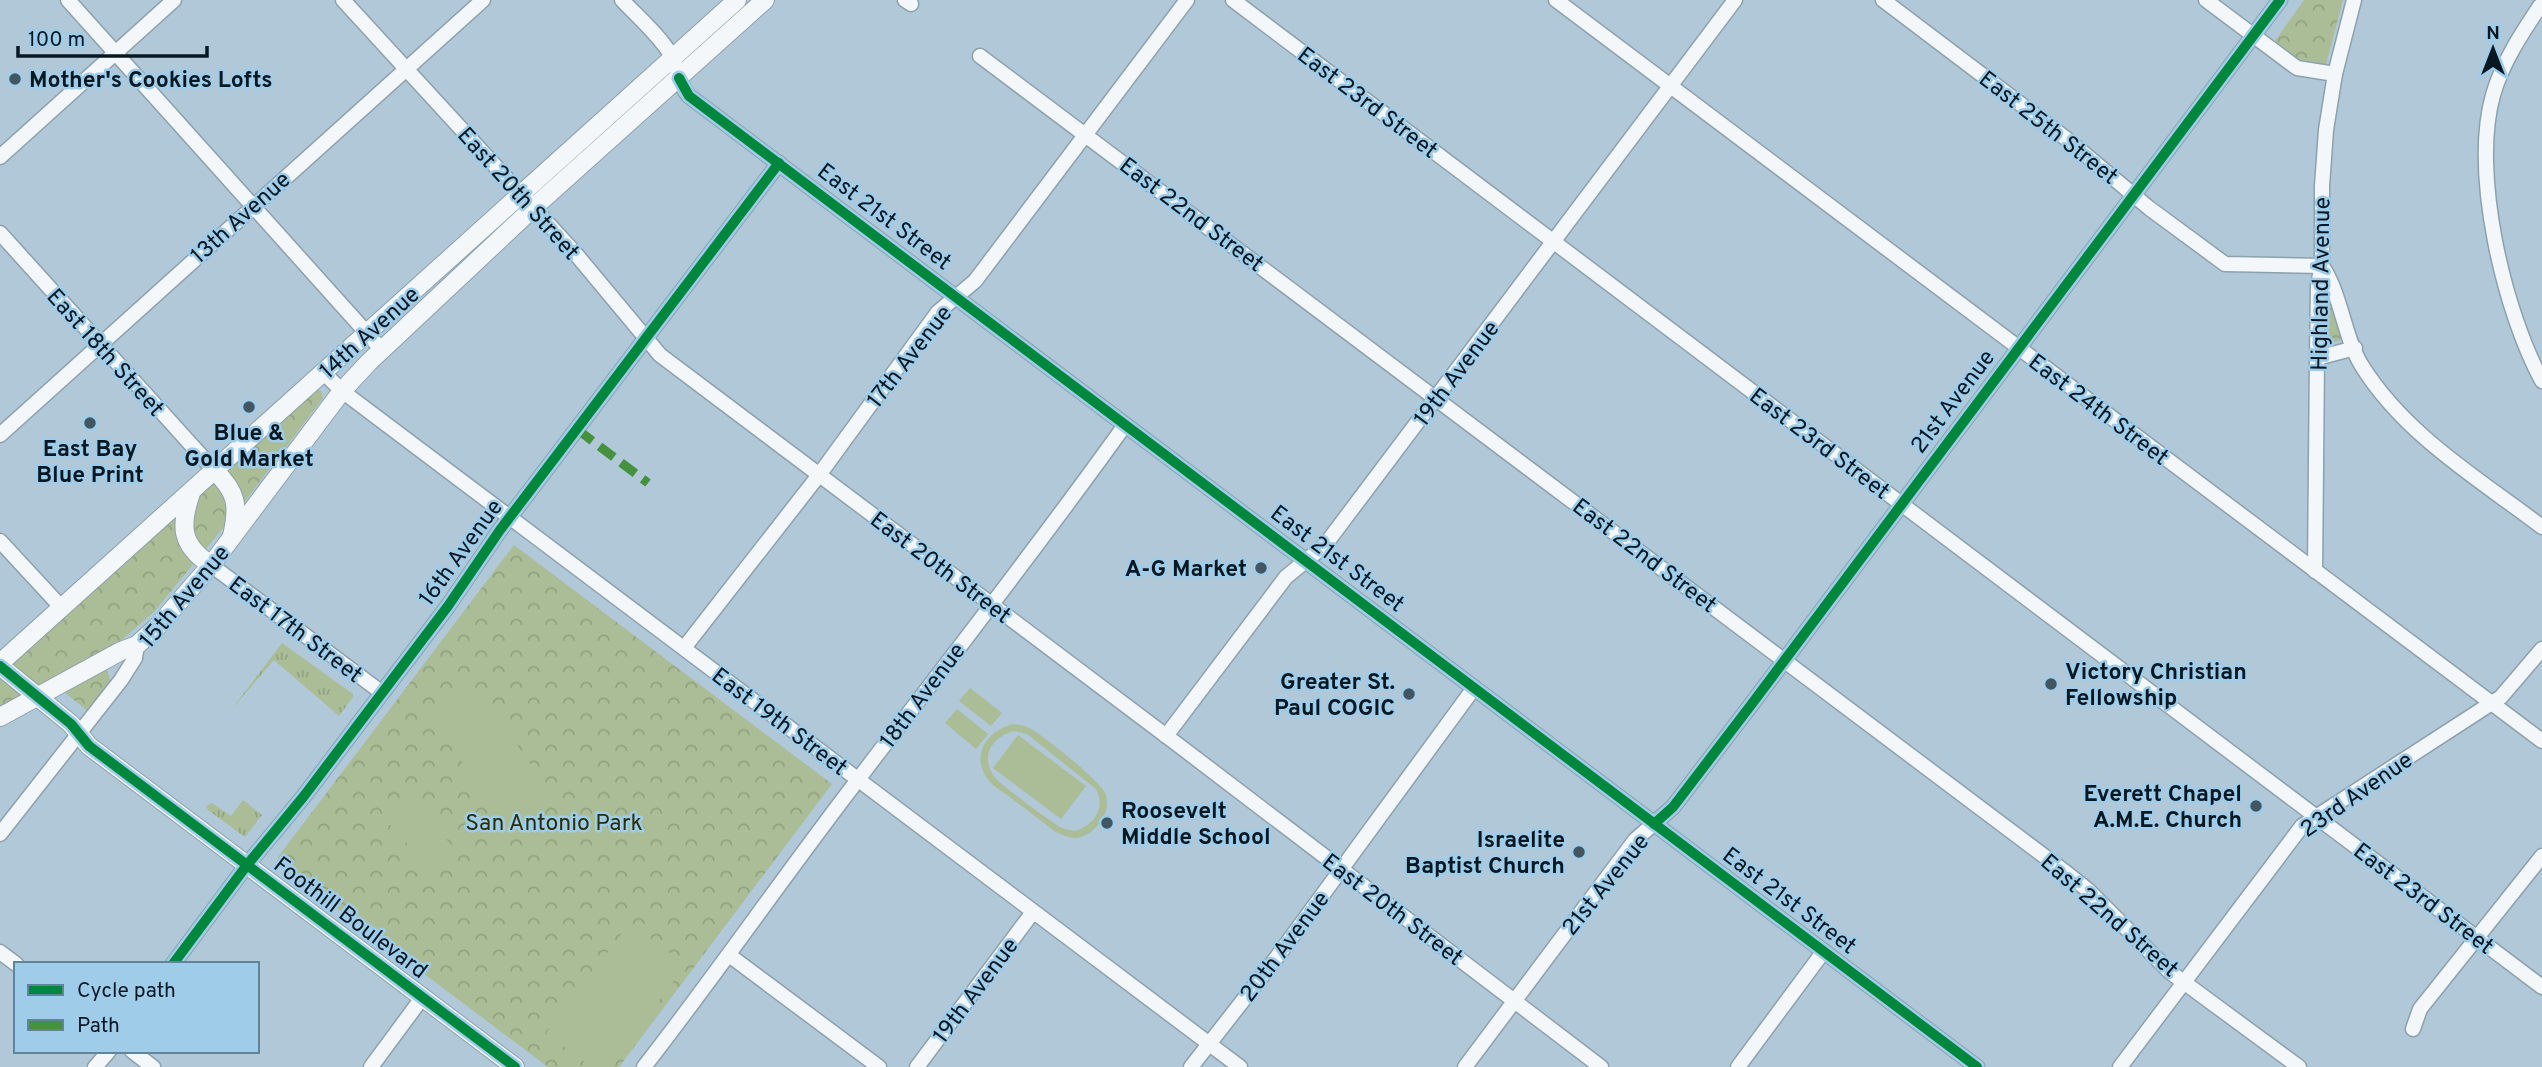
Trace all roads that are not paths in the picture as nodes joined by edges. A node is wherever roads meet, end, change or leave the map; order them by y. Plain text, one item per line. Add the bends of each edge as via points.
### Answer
1 (68, 0) edge
2 (174, 0) edge
3 (343, 0) edge
4 (482, 0) edge
5 (622, 0) edge
6 (737, 0) edge
7 (765, 0) edge
8 (1187, 0) edge
9 (1233, 0) edge
10 (1556, 0) edge
11 (1735, 0) edge
12 (1883, 0) edge
13 (2206, 0) edge
14 (2280, 0) edge
15 (2354, 0) edge
16 (2538, 4) edge
17 (2253, 36) junction
18 (115, 53) junction
19 (980, 56) dead end
20 (673, 58) junction
21 (407, 68) junction
22 (2335, 74) junction
23 (678, 78) junction
24 (1670, 86) junction
25 (1085, 135) junction
26 (0, 157) edge
27 (779, 163) junction
28 (2134, 194) junction
29 (520, 195) junction
30 (252, 206) junction
31 (532, 209) junction
32 (0, 233) edge
33 (1553, 242) junction
34 (2322, 266) junction
35 (957, 297) junction
36 (367, 334) junction
37 (647, 338) junction
38 (100, 346) junction
39 (2019, 348) junction
40 (2355, 348) junction
41 (382, 350) junction
42 (2317, 358) junction
43 (323, 372) junction
44 (2542, 381) edge
45 (342, 391) junction
46 (1437, 398) junction
47 (1125, 425) junction
48 (0, 435) edge
49 (214, 470) junction
50 (819, 475) junction
51 (192, 491) junction
52 (1901, 504) junction
53 (511, 517) junction
54 (2542, 527) edge
55 (231, 539) junction
56 (0, 541) edge
57 (1307, 561) junction
58 (211, 565) junction
59 (2315, 571) junction
60 (990, 605) junction
61 (62, 608) junction
62 (138, 645) junction
63 (684, 649) junction
64 (2542, 649) edge
65 (1784, 660) junction
66 (0, 665) edge
67 (1475, 688) junction
68 (382, 692) junction
69 (39, 696) junction
70 (2491, 703) junction
71 (0, 716) edge
72 (79, 734) junction
73 (1166, 736) junction
74 (2542, 741) edge
75 (858, 779) junction
76 (2316, 817) junction
77 (1654, 824) junction
78 (0, 834) edge
79 (2542, 856) edge
80 (247, 865) junction
81 (1341, 870) junction
82 (1033, 912) junction
83 (2476, 938) junction
84 (1824, 951) junction
85 (729, 955) junction
86 (174, 962) edge
87 (2185, 981) junction
88 (2542, 987) edge
89 (422, 998) junction
90 (1514, 1001) junction
91 (2413, 1029) dead end
92 (1209, 1044) junction
93 (107, 1053) edge
94 (135, 1053) edge
95 (95, 1067) edge
96 (153, 1067) edge
97 (371, 1067) edge
98 (515, 1067) edge
99 (643, 1067) edge
100 (879, 1067) edge
101 (917, 1067) edge
102 (1191, 1067) edge
103 (1240, 1067) edge
104 (1465, 1067) edge
105 (1601, 1067) edge
106 (1738, 1067) edge
107 (1977, 1067) edge
108 (2120, 1067) edge
109 (2300, 1067) edge

1 - 18 street
2 - 18 street
3 - 21 street, East 20th Street
4 - 21 street, 13th Avenue
5 - 20 street, East 21st Street
6 - 20 main road, 14th Avenue
7 - 23 main road, 14th Avenue
8 - 25 street, 17th Avenue
9 - 33 street, East 23rd Street
10 - 24 street, East 24th Street
11 - 24 street, 19th Avenue
12 - 28 street, East 25th Street
13 - 17 street
14 - 17 street, 21st Avenue
15 - 22 street, Highland Avenue
16 - 44 street via 2504,65 2493,96 2487,163 2503,278
17 - 22 street via 2297,68
17 - 28 street, 21st Avenue
18 - 26 street
18 - 30 street
19 - 25 street, East 22nd Street
20 - 23 street, East 21st Street
20 - 29 main road, 14th Avenue
21 - 29 street, East 20th Street
21 - 30 street, 13th Avenue
22 - 34 street, Highland Avenue via 2322,186
23 - 27 street, East 21st Street via 689,96
23 - 31 main road, 14th Avenue
24 - 33 street, 19th Avenue
24 - 39 street, East 24th Street
25 - 35 street, 17th Avenue via 975,281
25 - 46 street, East 22nd Street
27 - 35 street, East 21st Street
27 - 37 street, 16th Avenue
28 - 34 street, East 25th Street via 2225,264
28 - 39 street, 21st Avenue
29 - 31 street, East 20th Street
29 - 36 main road, 14th Avenue
30 - 36 street
30 - 38 street, 13th Avenue
31 - 37 street, East 20th Street
31 - 41 main road, 14th Avenue
32 - 38 street, East 18th Street
33 - 46 street, 19th Avenue
33 - 52 street, East 23rd Street
34 - 40 street via 2332,281
34 - 42 street, Highland Avenue
35 - 47 street, East 21st Street
35 - 50 street, 17th Avenue via 938,312
36 - 41 street
36 - 43 main road, 14th Avenue
37 - 50 street, East 20th Street via 660,355
37 - 53 street, 16th Avenue
38 - 48 street, 13th Avenue
38 - 49 street, East 18th Street
39 - 52 street, 21st Avenue
39 - 59 street, East 24th Street
40 - 42 street
40 - 54 street via 2360,363 2403,418
41 - 45 main road, 14th Avenue
42 - 59 street, Highland Avenue
43 - 45 street, East 19th Street
43 - 49 main road, 14th Avenue
45 - 53 street, East 19th Street
45 - 55 main road, 15th Avenue
46 - 57 street, 19th Avenue via 1325,545
46 - 65 street, East 22nd Street
47 - 57 street, East 21st Street
47 - 60 street, 18th Avenue
49 - 51 main road, 14th Avenue
49 - 55 main road via 227,483 235,502
50 - 60 street, East 20th Street
50 - 63 street, 17th Avenue
51 - 58 main road via 184,513 184,531 193,551
51 - 61 main road, 14th Avenue
52 - 65 street, 21st Avenue
52 - 76 street, East 23rd Street
53 - 63 street, East 19th Street
53 - 68 street, 16th Avenue
55 - 58 main road, 15th Avenue
56 - 61 street
57 - 67 street, East 21st Street
57 - 73 street, 19th Avenue via 1286,577
58 - 62 main road, 15th Avenue
58 - 68 street, East 17th Street
59 - 70 street, East 24th Street
60 - 73 street, East 20th Street
60 - 75 street, 18th Avenue
61 - 66 main road, 14th Avenue
62 - 69 main road
62 - 72 street, 15th Avenue via 126,672
63 - 75 street, East 19th Street
64 - 70 street, 23rd Avenue
65 - 77 street, 21st Avenue via 1673,807
65 - 87 street, East 22nd Street via 2089,891
66 - 69 main road, Foothill Boulevard
67 - 77 street, East 21st Street
67 - 81 street, 20th Avenue
68 - 80 street, 16th Avenue
69 - 71 main road
69 - 72 main road, Foothill Boulevard
70 - 74 street, East 24th Street
70 - 76 street, 23rd Avenue
72 - 78 street, 15th Avenue
72 - 80 main road, Foothill Boulevard
73 - 81 street, East 20th Street
75 - 82 street, East 19th Street
75 - 85 street, 18th Avenue
76 - 83 street, East 23rd Street
76 - 87 street, 23rd Avenue via 2298,831
77 - 84 street, East 21st Street
77 - 90 street, 21st Avenue via 1635,840
79 - 83 street
80 - 86 street, 16th Avenue
80 - 89 main road, Foothill Boulevard
81 - 90 street, East 20th Street
81 - 92 street, 20th Avenue
82 - 92 street, East 19th Street
82 - 101 street, 19th Avenue
83 - 88 street, East 23rd Street
83 - 91 street via 2420,1009
84 - 106 street
84 - 107 street, East 21st Street
85 - 99 street, 18th Avenue
85 - 100 street
87 - 108 street, 23rd Avenue
87 - 109 street, East 22nd Street
89 - 97 street
89 - 98 main road, Foothill Boulevard
90 - 104 street, 21st Avenue
90 - 105 street, East 20th Street
92 - 102 street, 20th Avenue
92 - 103 street, East 19th Street
93 - 95 street
94 - 96 street

